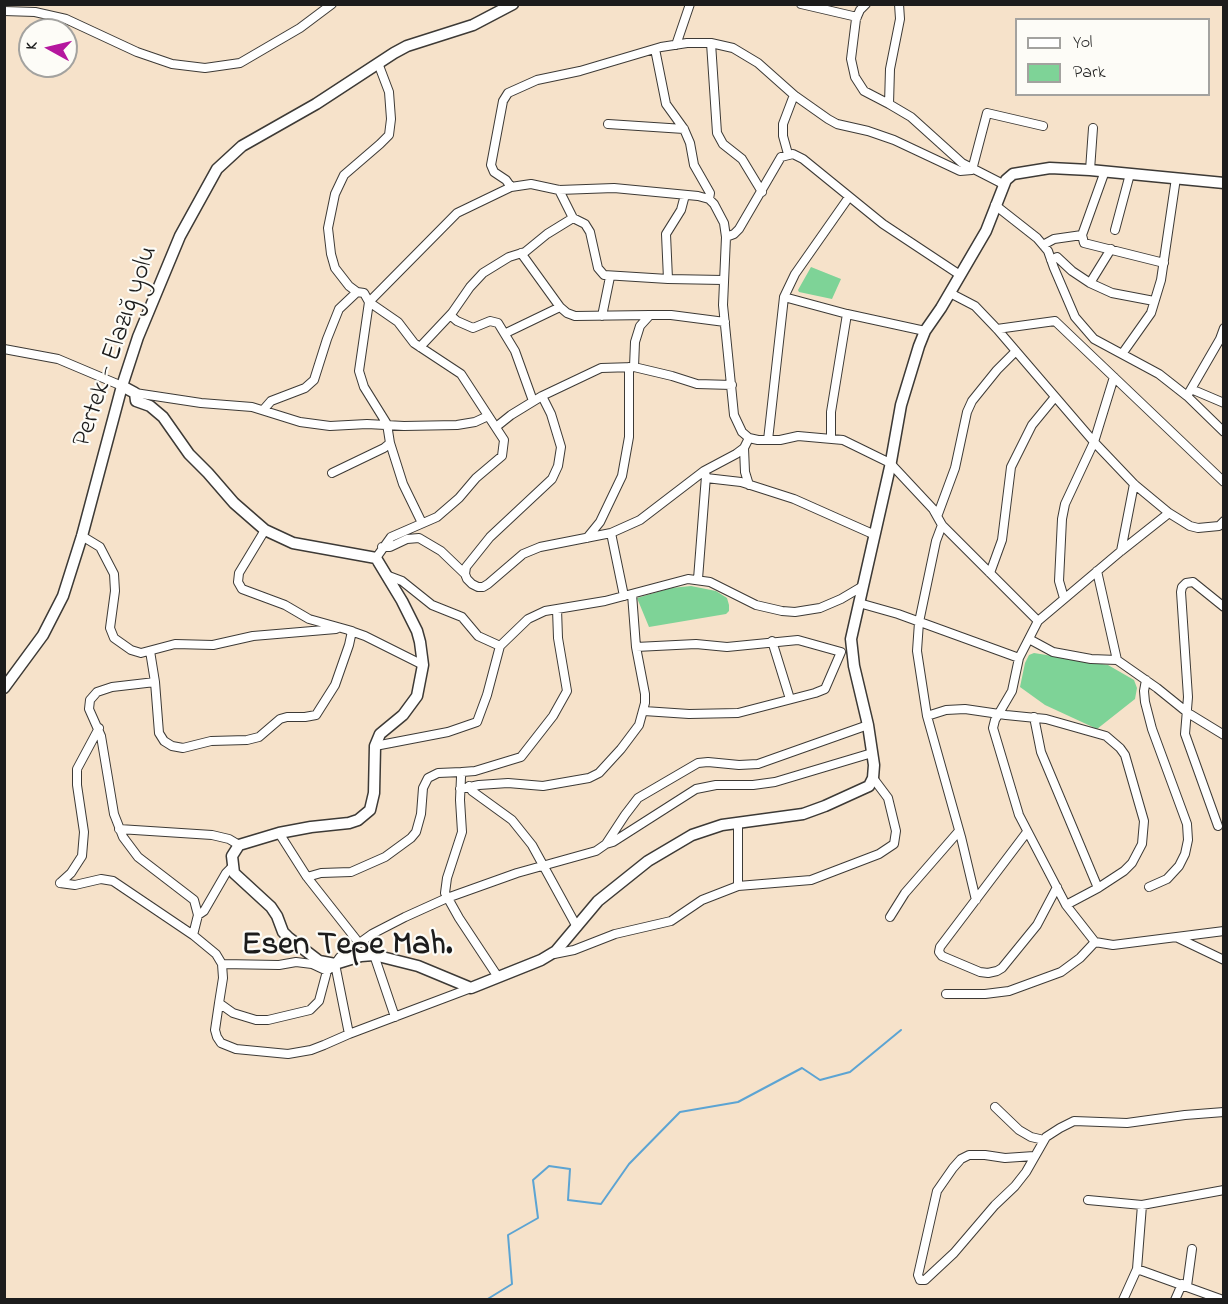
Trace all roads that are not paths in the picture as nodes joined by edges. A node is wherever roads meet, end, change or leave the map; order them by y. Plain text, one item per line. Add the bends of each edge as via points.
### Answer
1 (332, 4) edge
2 (513, 4) edge
3 (690, 4) edge
4 (801, 4) edge
5 (866, 4) edge
6 (899, 4) edge
7 (4, 11) edge
8 (857, 17) junction
9 (711, 43) junction
10 (676, 45) junction
11 (655, 49) junction
12 (378, 63) junction
13 (794, 95) junction
14 (889, 104) junction
15 (608, 124) dead end
16 (1043, 126) dead end
17 (1094, 128) dead end
18 (684, 129) junction
19 (788, 154) junction
20 (972, 170) junction
21 (1090, 170) junction
22 (1106, 171) junction
23 (1130, 174) junction
24 (1176, 178) junction
25 (1224, 183) edge
26 (1003, 184) junction
27 (511, 187) junction
28 (559, 190) junction
29 (762, 192) junction
30 (685, 195) junction
31 (849, 197) junction
32 (709, 199) junction
33 (995, 206) junction
34 (573, 218) junction
35 (1115, 230) dead end
36 (1082, 235) junction
37 (726, 237) junction
38 (1043, 245) junction
39 (1111, 249) junction
40 (521, 253) junction
41 (1051, 260) junction
42 (1164, 263) junction
43 (960, 275) junction
44 (610, 277) junction
45 (668, 279) junction
46 (723, 280) junction
47 (1090, 283) junction
48 (357, 292) junction
49 (950, 293) junction
50 (784, 297) junction
51 (1154, 301) junction
52 (369, 302) junction
53 (560, 307) junction
54 (450, 315) junction
55 (650, 315) junction
56 (847, 315) junction
57 (602, 316) junction
58 (725, 322) junction
59 (1224, 328) edge
60 (997, 329) junction
61 (925, 332) junction
62 (506, 333) junction
63 (1221, 345) edge
64 (420, 347) junction
65 (4, 349) edge
66 (1016, 351) junction
67 (1122, 354) junction
68 (632, 368) junction
69 (1114, 377) junction
70 (732, 385) junction
71 (122, 386) junction
72 (135, 393) junction
73 (1189, 393) junction
74 (542, 396) junction
75 (1055, 397) junction
76 (533, 401) junction
77 (1224, 404) edge
78 (264, 409) junction
79 (488, 416) junction
80 (387, 424) junction
81 (496, 428) junction
82 (1224, 432) edge
83 (749, 438) junction
84 (831, 438) junction
85 (768, 440) junction
86 (1094, 442) junction
87 (390, 443) junction
88 (744, 448) junction
89 (891, 463) junction
90 (332, 473) dead end
91 (705, 475) junction
92 (1224, 482) edge
93 (1134, 484) junction
94 (749, 485) junction
95 (1169, 513) junction
96 (938, 514) junction
97 (1224, 522) edge
98 (422, 523) junction
99 (942, 525) junction
100 (266, 530) junction
101 (611, 533) junction
102 (874, 535) junction
103 (82, 536) junction
104 (587, 538) junction
105 (382, 547) junction
106 (1121, 551) junction
107 (376, 558) junction
108 (1097, 571) junction
109 (990, 573) junction
110 (465, 574) junction
111 (386, 575) junction
112 (698, 579) junction
113 (863, 586) junction
114 (628, 595) junction
115 (1064, 598) junction
116 (859, 603) junction
117 (1224, 606) edge
118 (557, 609) junction
119 (1038, 621) junction
120 (919, 622) junction
121 (352, 631) junction
122 (1029, 639) junction
123 (772, 642) junction
124 (500, 646) junction
125 (636, 647) junction
126 (150, 651) junction
127 (847, 651) junction
128 (1019, 658) junction
129 (1117, 660) junction
130 (423, 665) junction
131 (1146, 680) junction
132 (155, 682) junction
133 (4, 688) edge
134 (790, 699) junction
135 (644, 711) junction
136 (1188, 713) junction
137 (998, 714) junction
138 (927, 716) junction
139 (1034, 717) junction
140 (868, 725) junction
141 (99, 728) junction
142 (1224, 735) edge
143 (375, 746) junction
144 (872, 753) junction
145 (462, 772) junction
146 (873, 778) junction
147 (469, 786) junction
148 (460, 789) junction
149 (738, 822) junction
150 (1218, 826) dead end
151 (119, 829) junction
152 (959, 831) junction
153 (1027, 832) junction
154 (279, 833) junction
155 (606, 844) junction
156 (239, 845) junction
157 (544, 864) junction
158 (232, 867) junction
159 (307, 877) junction
160 (738, 886) junction
161 (1057, 887) junction
162 (1149, 887) dead end
163 (1098, 888) junction
164 (447, 898) junction
165 (976, 900) junction
166 (1065, 905) junction
167 (198, 915) junction
168 (890, 917) dead end
169 (577, 927) junction
170 (1224, 931) edge
171 (193, 935) junction
172 (1178, 938) junction
173 (1095, 942) junction
174 (359, 943) junction
175 (374, 955) junction
176 (550, 955) junction
177 (1224, 960) edge
178 (222, 964) junction
179 (331, 968) junction
180 (498, 977) junction
181 (471, 988) junction
182 (945, 994) dead end
183 (219, 1003) junction
184 (395, 1017) junction
185 (349, 1034) junction
186 (995, 1107) dead end
187 (1224, 1112) edge
188 (1044, 1140) junction
189 (1034, 1156) junction
190 (1224, 1190) edge
191 (1088, 1200) dead end
192 (1142, 1205) junction
193 (1192, 1249) dead end
194 (1137, 1269) junction
195 (1185, 1285) junction
196 (1123, 1299) edge
197 (1175, 1299) edge
198 (1223, 1299) edge

1 - 7 street via 240,63 205,68 172,64 137,52 66,19
2 - 12 street, Pertek - Elazığ yolu via 473,25 407,46
3 - 10 street
4 - 8 street
5 - 8 street
6 - 14 street
8 - 14 street via 851,59 855,78 864,91
9 - 10 street
9 - 13 street via 733,48 758,63
9 - 29 street via 717,133 723,144 742,159
10 - 11 street
11 - 18 street via 666,104
11 - 27 street via 537,80 508,93 503,101 491,165
12 - 48 street via 389,92 389,135 344,175 335,194 328,228 335,268
12 - 71 street, Pertek - Elazığ yolu via 242,146 217,169 162,277
13 - 19 street via 783,124
13 - 20 street via 837,124 894,140 960,171
14 - 20 street
15 - 18 street
16 - 20 street via 987,113
17 - 21 street
18 - 32 street
19 - 29 street via 778,161
19 - 31 street via 803,159
20 - 26 street
21 - 22 street
21 - 26 street via 1050,168 1013,174
22 - 23 street
22 - 36 street
23 - 24 street
23 - 35 street
24 - 25 street
24 - 42 street
26 - 33 street
27 - 28 street via 531,184
27 - 52 street via 451,217
28 - 30 street via 614,188
28 - 34 street
29 - 37 street via 739,230
30 - 32 street
30 - 45 street via 666,234
31 - 43 street
31 - 50 street via 795,274
32 - 37 street via 723,217
33 - 38 street
33 - 43 street via 986,231
34 - 40 street
34 - 44 street via 590,231 598,268
36 - 38 street via 1054,239
36 - 39 street via 1084,243
37 - 46 street
38 - 41 street
39 - 42 street
39 - 47 street
40 - 53 street
40 - 54 street via 483,273
41 - 47 street via 1057,257
41 - 67 street via 1075,317 1094,339
42 - 51 street
43 - 49 street
44 - 45 street
44 - 57 street
45 - 46 street
46 - 58 street
47 - 51 street via 1112,293
48 - 52 street via 364,293
48 - 78 street via 339,309 314,380 305,388 271,401
49 - 60 street via 975,306
49 - 61 street
50 - 56 street
50 - 85 street
51 - 67 street via 1151,313
52 - 64 street via 398,322
52 - 80 street via 359,370 364,387
53 - 57 street via 575,316
53 - 62 street
54 - 62 street via 472,328 490,321 498,323
54 - 64 street
55 - 57 street
55 - 58 street
55 - 68 street via 640,326
56 - 61 street
56 - 84 street via 831,412
58 - 70 street
59 - 63 street
60 - 66 street
60 - 69 street via 1055,321
61 - 89 street via 901,405
62 - 76 street
63 - 73 street
64 - 79 street via 461,374
65 - 71 street via 58,359
66 - 75 street
66 - 96 street via 972,401 955,468
67 - 73 street
68 - 70 street via 697,384
68 - 74 street via 601,368
68 - 104 street via 629,437 621,476 600,522
69 - 86 street
69 - 92 street
70 - 83 street via 734,415
71 - 72 street
71 - 103 street, Pertek - Elazığ yolu
72 - 78 street
72 - 100 street via 136,401 163,417 189,454 234,503
73 - 77 street
73 - 82 street
74 - 76 street
74 - 110 street via 561,447 558,466 552,479 490,537 466,567
75 - 86 street
75 - 109 street via 1032,425 1011,467 1002,540
76 - 81 street
78 - 80 street via 314,424
79 - 80 street via 457,425
79 - 81 street
80 - 87 street
81 - 98 street via 504,440 502,456 437,517
83 - 85 street
83 - 88 street
84 - 85 street via 798,435
84 - 89 street
86 - 93 street
86 - 115 street via 1070,490 1062,519 1059,581
87 - 90 street
87 - 98 street via 403,484
88 - 91 street
88 - 94 street
89 - 96 street
89 - 102 street
91 - 94 street
91 - 101 street via 654,511
91 - 112 street
93 - 95 street
93 - 106 street
94 - 102 street via 794,499
95 - 97 street via 1198,528
95 - 106 street
96 - 99 street
98 - 105 street via 391,537
99 - 109 street
99 - 120 street
100 - 107 street via 293,543
100 - 121 street via 239,573 242,589 309,619
101 - 104 street
101 - 114 street
102 - 113 street
103 - 126 street via 100,547 114,574 110,628 114,638 130,650
103 - 133 street, Pertek - Elazığ yolu via 54,616
104 - 110 street via 523,554 483,587 472,584
105 - 107 street
105 - 110 street via 419,538 441,550
106 - 108 street
107 - 111 street
108 - 115 street
108 - 129 street
109 - 119 street
111 - 124 street via 432,604 462,617 478,636
111 - 130 street via 417,631
112 - 113 street via 756,605 795,612 820,608
112 - 114 street via 680,580
113 - 116 street
114 - 118 street
114 - 125 street
115 - 119 street
116 - 120 street
116 - 127 street
117 - 136 street via 1193,582 1181,589
118 - 124 street via 528,619
118 - 145 street via 567,691 553,716 521,757
119 - 122 street
120 - 128 street
120 - 138 street via 917,651
121 - 126 street via 319,629 213,645 175,644
121 - 130 street
121 - 132 street via 335,684 316,715 280,719 259,737 183,748 172,746 159,734
122 - 128 street
122 - 129 street via 1053,652
123 - 125 street via 727,647
123 - 127 street via 798,640
123 - 134 street
124 - 143 street via 477,722 448,732
125 - 135 street via 645,694
126 - 132 street
127 - 134 street via 825,689
127 - 140 street
128 - 137 street via 1012,691
129 - 131 street
130 - 143 street via 412,705 380,734
131 - 136 street
131 - 162 street via 1145,702 1152,729 1187,824 1188,840 1179,866 1167,879
132 - 141 street via 97,692 89,709
134 - 135 street via 738,713
135 - 147 street via 635,731 595,776 543,786
136 - 142 street
136 - 150 street via 1185,734
137 - 138 street via 965,708
137 - 139 street
137 - 153 street via 994,733 1012,798
138 - 152 street
139 - 163 street via 1041,752
139 - 163 street via 1106,736 1125,755 1144,822 1142,844 1132,862
140 - 144 street
140 - 155 street via 758,764 698,763 638,798
141 - 151 street
141 - 171 street via 77,769 84,832 82,856 60,883 113,881
143 - 154 street via 373,802 365,815 349,823
144 - 146 street
144 - 155 street via 775,782 696,789
145 - 148 street
145 - 159 street via 438,773 428,778 416,832 385,857 351,872
146 - 149 street via 869,786 803,814
146 - 160 street via 888,798 896,831 894,844 879,854 811,880
147 - 148 street
147 - 157 street via 512,820
148 - 164 street via 462,832 447,878
149 - 160 street
149 - 169 street via 692,835 648,861 598,901
151 - 156 street via 212,835
151 - 167 street via 138,857 190,895
152 - 165 street
152 - 168 street via 905,893
153 - 161 street
153 - 165 street
154 - 156 street
154 - 159 street
155 - 157 street via 596,851
156 - 158 street via 232,856
157 - 164 street
157 - 169 street
158 - 167 street
158 - 179 street via 238,878 271,907 289,938
159 - 174 street
160 - 176 street via 702,900 671,921
161 - 165 street via 1037,925 1002,968 992,973 980,972 939,952
161 - 166 street
163 - 166 street
164 - 174 street
164 - 180 street
166 - 173 street
167 - 171 street
169 - 176 street
170 - 172 street
171 - 178 street
172 - 173 street via 1113,945
172 - 177 street
173 - 182 street via 1061,972 1009,991
174 - 179 street
175 - 179 street
175 - 181 street via 417,966
175 - 184 street
176 - 180 street
178 - 179 street via 296,962
178 - 183 street
179 - 183 street via 319,1001 302,1014 256,1020 233,1013
179 - 185 street
180 - 181 street
181 - 184 street
183 - 185 street via 215,1030 228,1047 301,1052
184 - 185 street
186 - 188 street via 1019,1130
187 - 188 street via 1127,1123 1074,1121
188 - 189 street
189 - 189 street via 1015,1186 954,1253 925,1280 920,1280 937,1191 952,1168 969,1155
190 - 192 street
191 - 192 street
192 - 194 street
193 - 195 street
194 - 195 street
194 - 196 street
195 - 197 street
195 - 198 street

